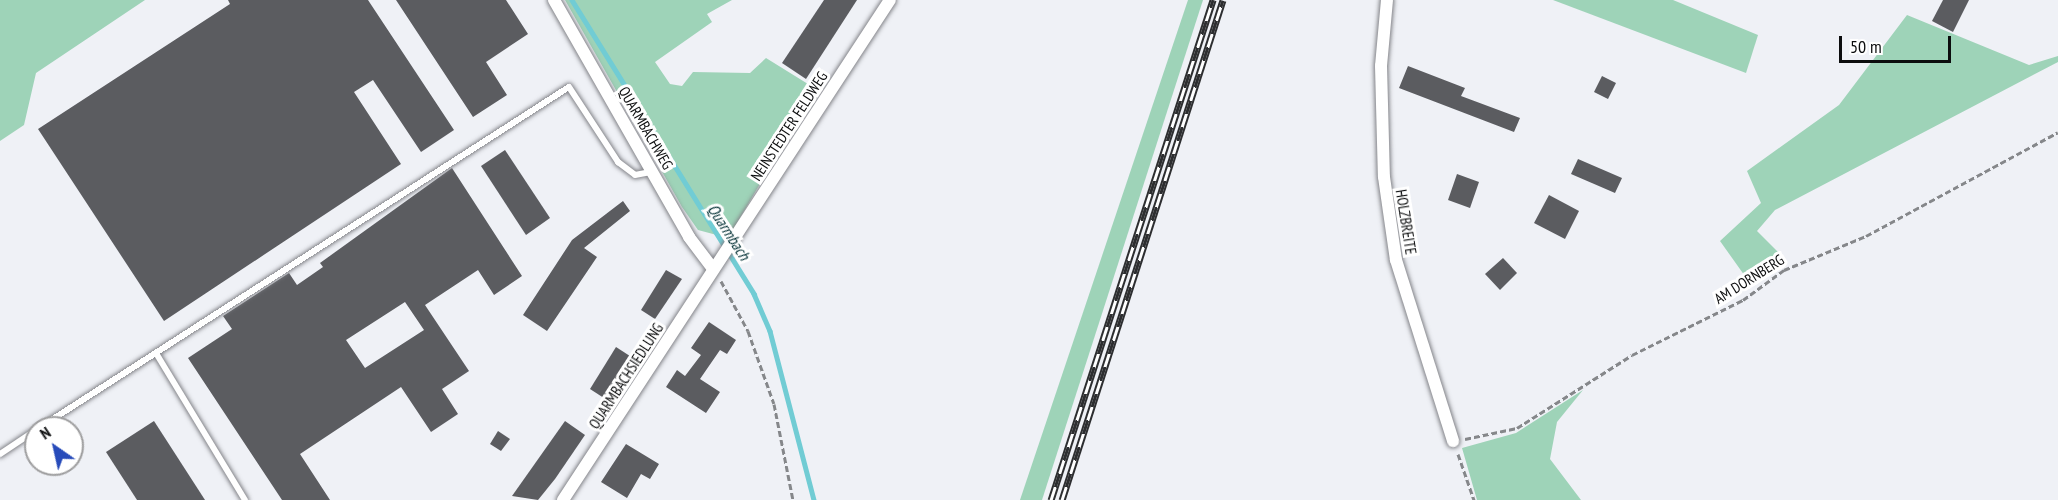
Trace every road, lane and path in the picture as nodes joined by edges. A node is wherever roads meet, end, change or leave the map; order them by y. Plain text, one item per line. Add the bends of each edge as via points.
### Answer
1 (554, 0) edge
2 (890, 0) edge
3 (1387, 0) edge
4 (2058, 132) edge
5 (655, 171) junction
6 (717, 264) junction
7 (156, 353) junction
8 (58, 416) edge
9 (24, 438) edge
10 (1453, 441) junction
11 (0, 454) edge
12 (245, 500) edge
13 (563, 500) edge
14 (794, 500) edge
15 (1474, 500) edge

1 - 5 street, QUARMBACHWEG
2 - 6 street, NEINSTEDTER FELDWEG
3 - 10 street, HOLZBREITE via 1381,66 1386,189 1396,260
4 - 10 path, AM DORNBERG via 1866,236 1784,270 1743,300 1632,355 1517,428
5 - 6 street, QUARMBACHWEG via 689,237
5 - 7 lane via 635,175 618,162 569,87
6 - 13 street, QUARMBACHSIEDLUNG
6 - 14 path via 774,404
7 - 8 lane
7 - 12 lane
9 - 11 lane
10 - 15 path

